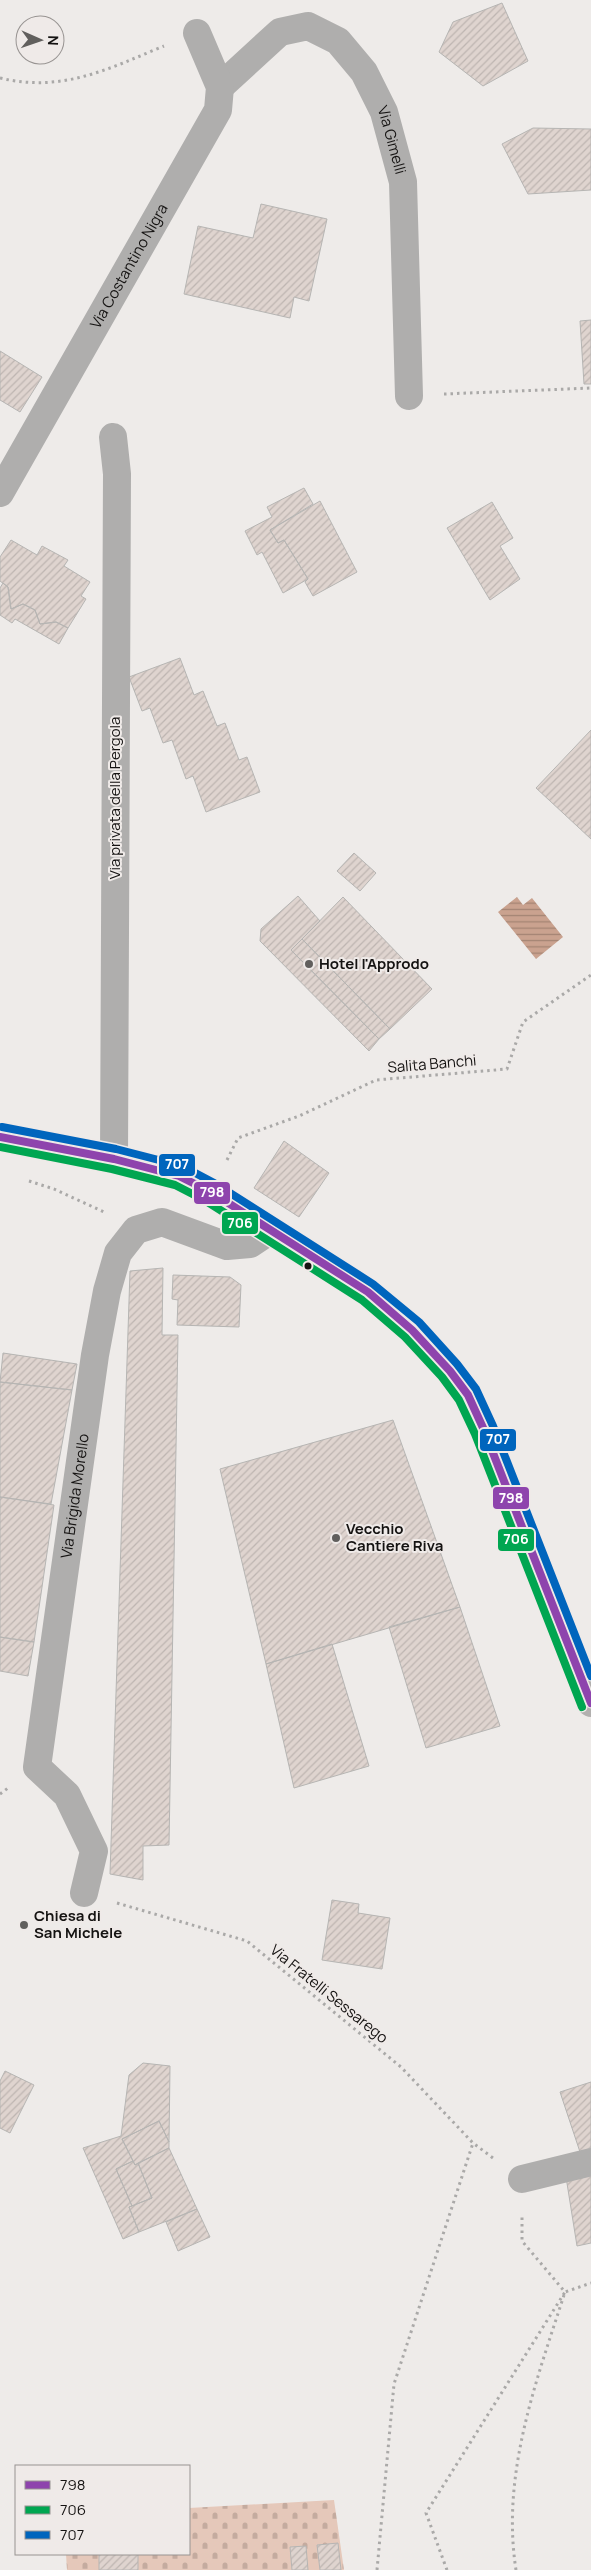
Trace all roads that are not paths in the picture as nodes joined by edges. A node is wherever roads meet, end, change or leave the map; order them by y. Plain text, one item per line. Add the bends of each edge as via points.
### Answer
1 (197, 32) road end
2 (220, 87) junction
3 (408, 396) road end
4 (112, 437) dead end
5 (0, 493) edge
6 (0, 1137) edge
7 (114, 1159) junction
8 (271, 1230) junction
9 (591, 1703) edge
10 (84, 1893) road end
11 (591, 2162) edge
12 (522, 2179) road end

1 - 2 street, Via Costantino Nigra
2 - 3 street, Via Gimelli via 280,32 308,26 338,41 364,72 384,112 403,182
2 - 5 street, Via Costantino Nigra via 218,110
4 - 7 street, Via privata della Pergola via 117,474
6 - 7 main road
7 - 8 main road via 179,1176
8 - 9 main road via 368,1292 412,1330 468,1395
8 - 10 street, Via Brigida Morello via 250,1244 227,1246 162,1222 136,1230 118,1253 107,1291 37,1767 67,1795 94,1850
11 - 12 street

